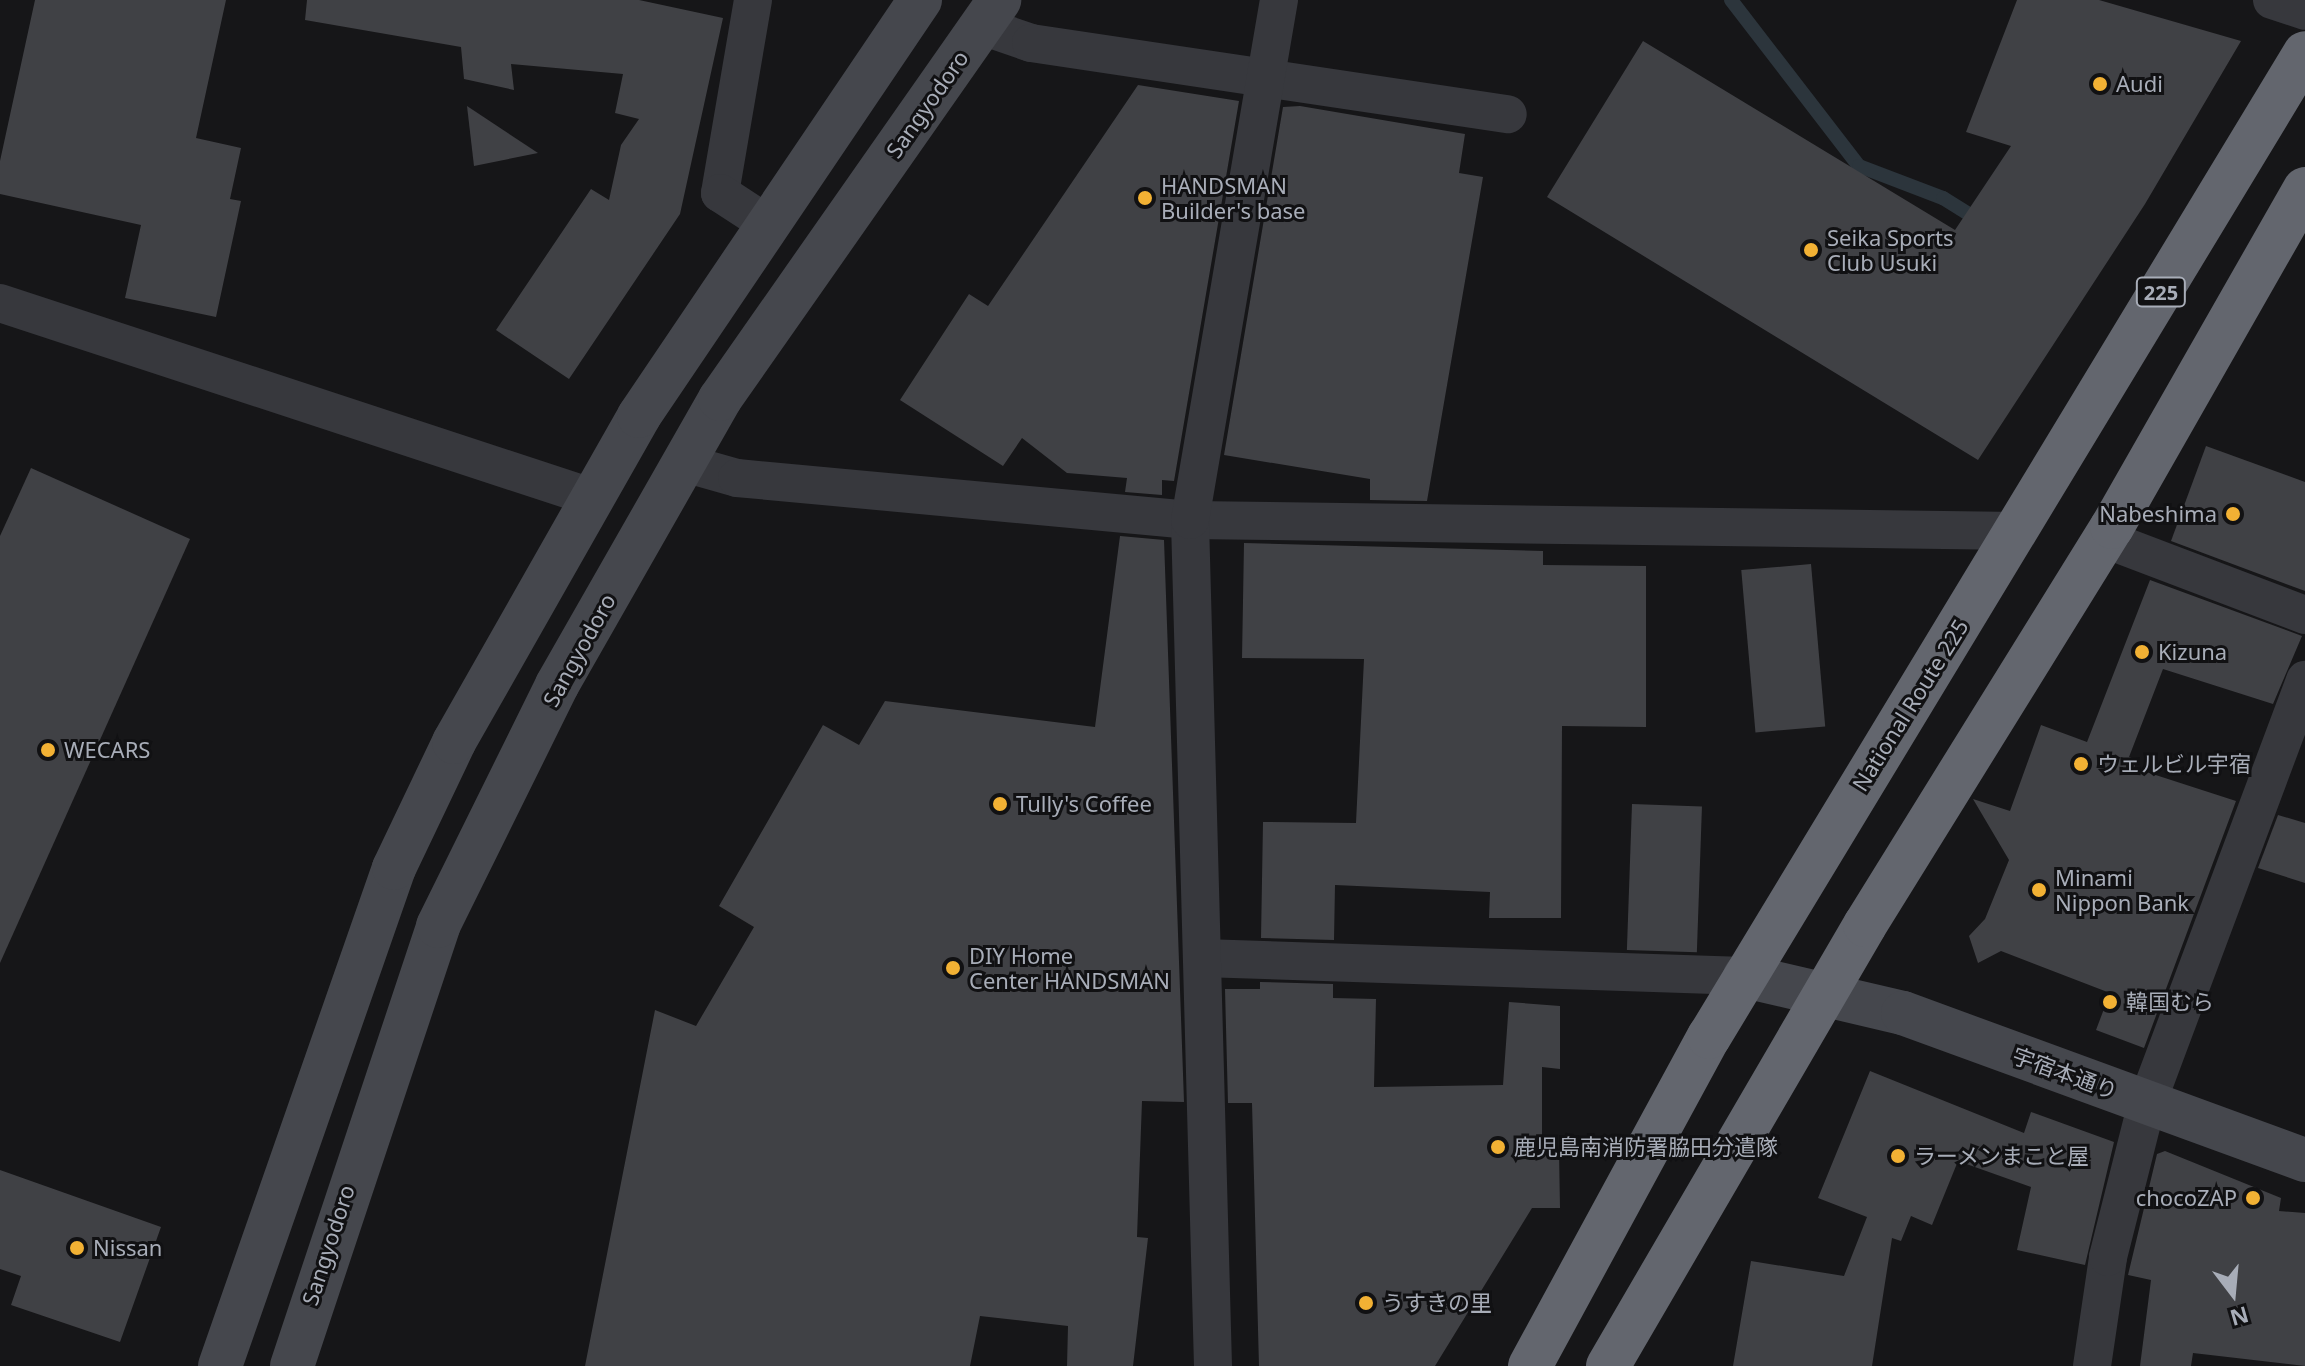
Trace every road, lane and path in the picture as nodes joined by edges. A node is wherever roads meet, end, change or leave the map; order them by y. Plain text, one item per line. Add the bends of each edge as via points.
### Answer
1 (753, 0) edge
2 (920, 0) edge
3 (1279, 0) edge
4 (2272, 0) edge
5 (2305, 11) edge
6 (990, 13) edge
7 (2305, 53) edge
8 (1265, 77) junction
9 (1508, 114) dead end
10 (2305, 189) edge
11 (766, 223) junction
12 (0, 303) edge
13 (684, 463) junction
14 (591, 497) junction
15 (1190, 520) junction
16 (2018, 531) junction
17 (2105, 539) junction
18 (2305, 615) edge
19 (2305, 680) edge
20 (1202, 958) junction
21 (1745, 976) junction
22 (1823, 995) junction
23 (2147, 1103) junction
24 (2305, 1160) edge
25 (220, 1366) edge
26 (292, 1366) edge
27 (1213, 1366) edge
28 (1530, 1366) edge
29 (1608, 1366) edge
30 (2092, 1366) edge

1 - 11 street via 720,193
2 - 11 main road
3 - 8 street
4 - 5 street
6 - 8 street via 1031,43
6 - 13 main road, Sangyodoro via 720,399
7 - 16 highway, National Route 225 / 225
8 - 9 street
8 - 15 street
10 - 17 highway
11 - 14 main road
12 - 14 street
13 - 15 street via 737,478
13 - 26 main road, Sangyodoro via 557,685 438,926
14 - 25 main road via 454,742 394,868
15 - 16 street
15 - 20 street
16 - 21 highway, National Route 225 / 225
17 - 18 street
17 - 22 highway
19 - 23 street
20 - 21 street
20 - 27 street
21 - 22 main road, 宇宿本通り
21 - 28 highway, National Route 225 / 225
22 - 23 main road, 宇宿本通り via 1903,1013
22 - 29 highway
23 - 24 main road, 宇宿本通り
23 - 30 street via 2108,1257

